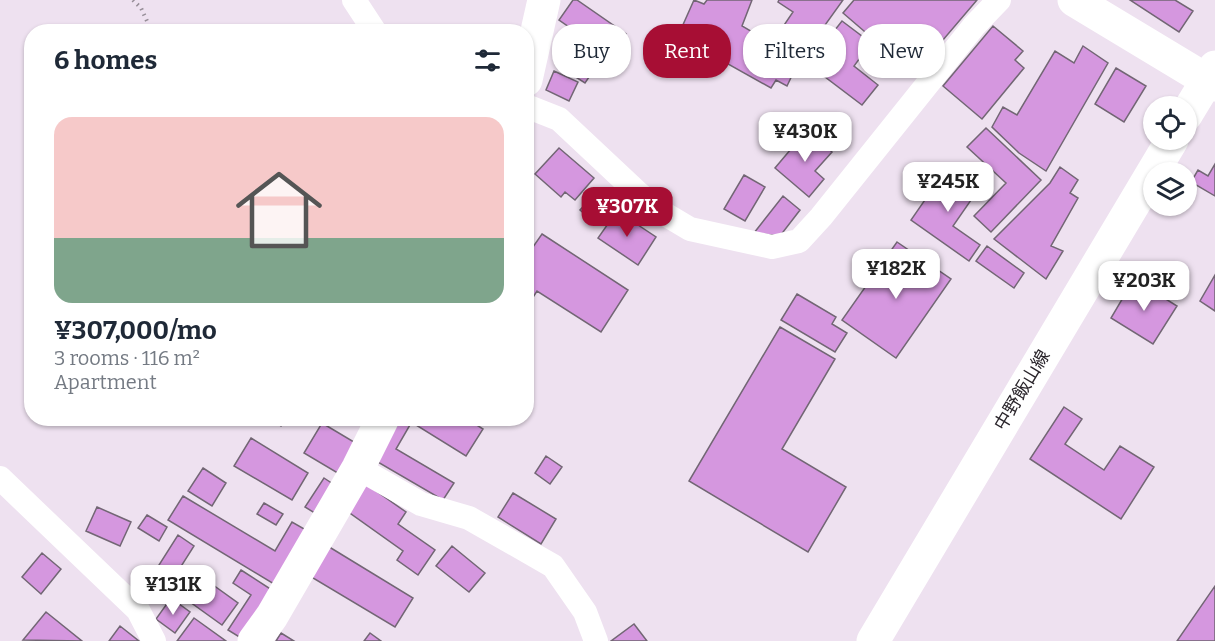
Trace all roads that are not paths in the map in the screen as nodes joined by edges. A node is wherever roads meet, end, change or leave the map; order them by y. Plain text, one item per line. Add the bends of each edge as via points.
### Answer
1 (354, 0) edge
2 (544, 0) edge
3 (999, 0) edge
4 (1074, 0) edge
5 (370, 24) edge
6 (534, 44) edge
7 (1212, 77) edge
8 (1197, 99) edge
9 (534, 109) edge
10 (1166, 150) edge
11 (379, 426) edge
12 (358, 468) junction
13 (0, 478) edge
14 (154, 641) edge
15 (254, 641) edge
16 (596, 641) edge
17 (873, 641) edge

1 - 5 street
2 - 6 main road
3 - 9 street via 799,241 772,247 690,229 658,210 559,119
4 - 7 main road
7 - 8 main road
10 - 17 main road, 中野飯山線
11 - 12 main road
12 - 15 main road
12 - 16 street via 421,504 469,518 553,567 585,612
13 - 14 street via 138,610

